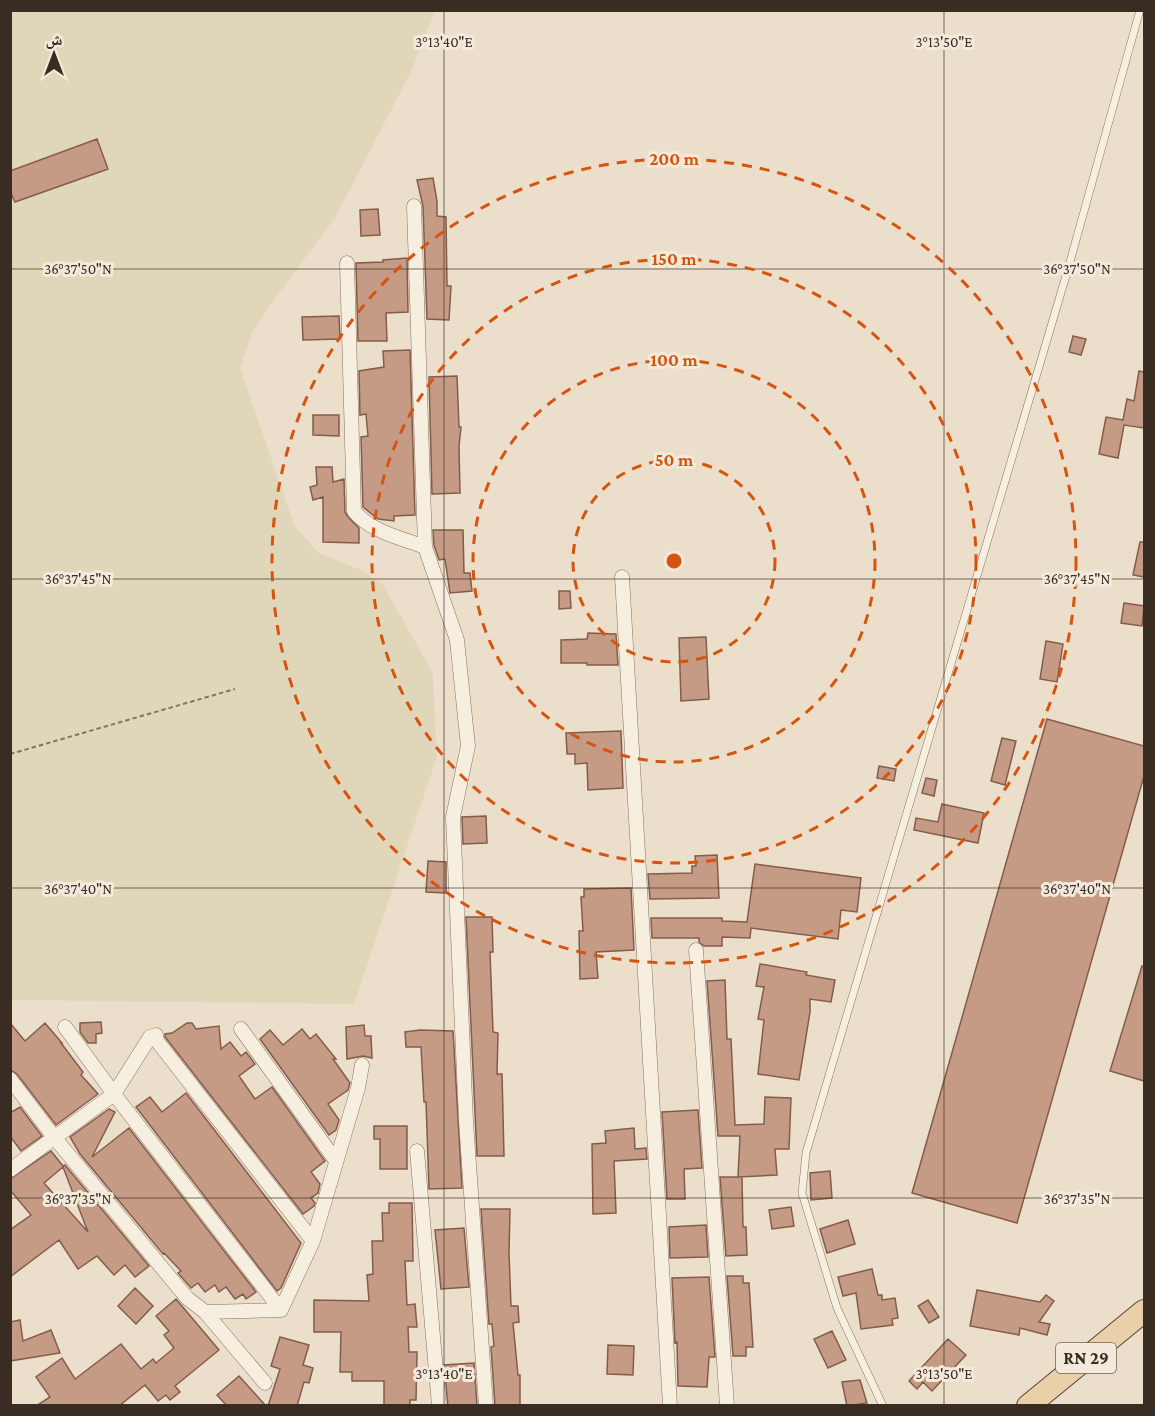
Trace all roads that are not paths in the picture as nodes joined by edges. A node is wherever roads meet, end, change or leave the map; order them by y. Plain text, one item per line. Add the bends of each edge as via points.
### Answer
1 (1140, 10) edge
2 (414, 206) dead end
3 (347, 263) dead end
4 (425, 547) junction
5 (622, 577) dead end
6 (696, 950) dead end
7 (65, 1027) dead end
8 (241, 1029) dead end
9 (362, 1065) dead end
10 (10, 1079) edge
11 (114, 1094) junction
12 (54, 1137) junction
13 (417, 1151) dead end
14 (336, 1161) junction
15 (10, 1170) edge
16 (313, 1241) junction
17 (281, 1310) junction
18 (1144, 1311) edge
19 (205, 1312) junction
20 (265, 1383) dead end
21 (439, 1406) edge
22 (486, 1406) edge
23 (670, 1406) edge
24 (727, 1406) edge
25 (883, 1406) edge
26 (1028, 1406) edge

1 - 25 lane via 1062,292 806,1153 801,1193 837,1308
2 - 4 street
3 - 4 street via 354,512 374,528
4 - 22 street via 457,640 468,746 453,817 466,1122
5 - 23 street
6 - 24 street
7 - 11 street
8 - 14 street
9 - 14 street
10 - 12 street
11 - 12 street
11 - 16 street via 150,1037 156,1035
11 - 17 street
12 - 15 street
12 - 19 street via 187,1298
13 - 21 street
14 - 16 street
16 - 17 street
17 - 19 street
18 - 26 main road, RN 29
19 - 20 street

